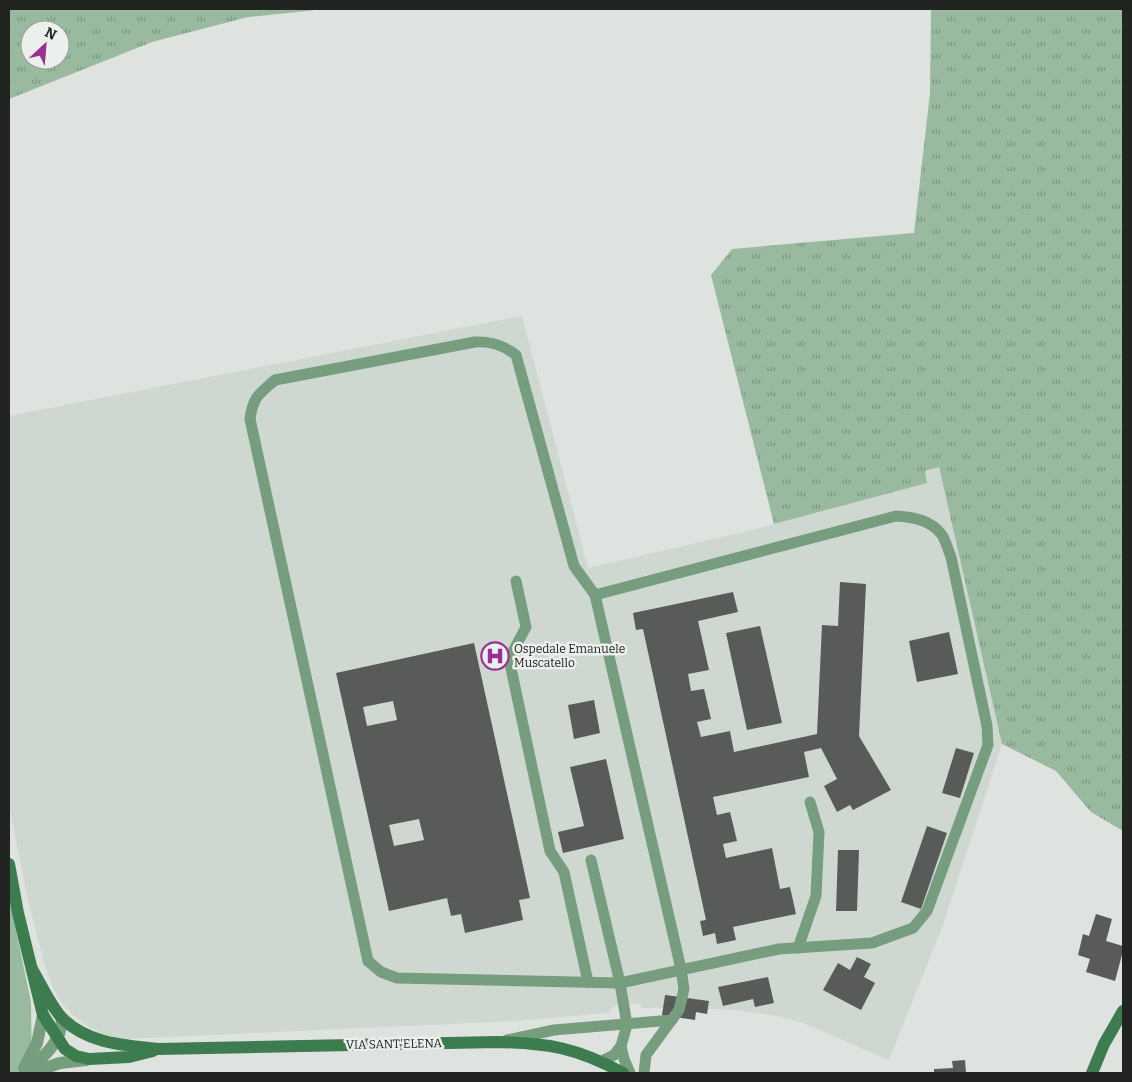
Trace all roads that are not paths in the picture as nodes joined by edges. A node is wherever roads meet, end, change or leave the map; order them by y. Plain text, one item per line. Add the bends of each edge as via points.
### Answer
1 (516, 581) dead end
2 (595, 595) junction
3 (810, 802) dead end
4 (591, 860) dead end
5 (9, 864) edge
6 (798, 948) junction
7 (32, 969) junction
8 (681, 969) junction
9 (588, 982) junction
10 (620, 983) junction
11 (1123, 1011) edge
12 (43, 1015) junction
13 (62, 1018) junction
14 (672, 1020) junction
15 (627, 1024) junction
16 (80, 1033) junction
17 (58, 1039) junction
18 (497, 1042) junction
19 (621, 1046) junction
20 (158, 1049) junction
21 (89, 1060) junction
22 (602, 1061) junction
23 (23, 1073) edge
24 (31, 1073) edge
25 (623, 1073) edge
26 (630, 1073) edge
27 (644, 1073) edge
28 (1092, 1073) edge

1 - 9 lane via 526,627 509,659 550,851 564,872
2 - 6 lane via 896,516 915,517 942,535 951,557 987,726 988,745 927,911 913,928 872,943
2 - 8 lane
2 - 9 lane via 574,566 516,355 505,347 487,341 475,342 276,380 252,403 250,419 368,961 380,972 397,978
3 - 6 lane via 819,832 816,896
4 - 10 lane
5 - 7 main road
6 - 8 lane
7 - 12 main road
7 - 13 main road
8 - 10 lane
8 - 14 lane via 684,989 679,1010
9 - 10 lane
10 - 15 lane
11 - 28 main road
12 - 17 main road
12 - 23 street via 37,1043
13 - 16 main road
13 - 17 street
14 - 15 lane
14 - 27 lane via 646,1055
15 - 18 lane via 554,1030
15 - 19 lane
16 - 17 street via 70,1033
16 - 20 main road via 109,1043
17 - 21 main road via 76,1056
17 - 23 street
18 - 20 main road, VIA SANT'ELENA
18 - 22 main road, VIA SANT'ELENA via 545,1044
19 - 22 lane via 614,1055
19 - 26 lane
20 - 21 main road via 129,1057
21 - 24 street via 71,1060
22 - 25 main road, VIA SANT'ELENA

